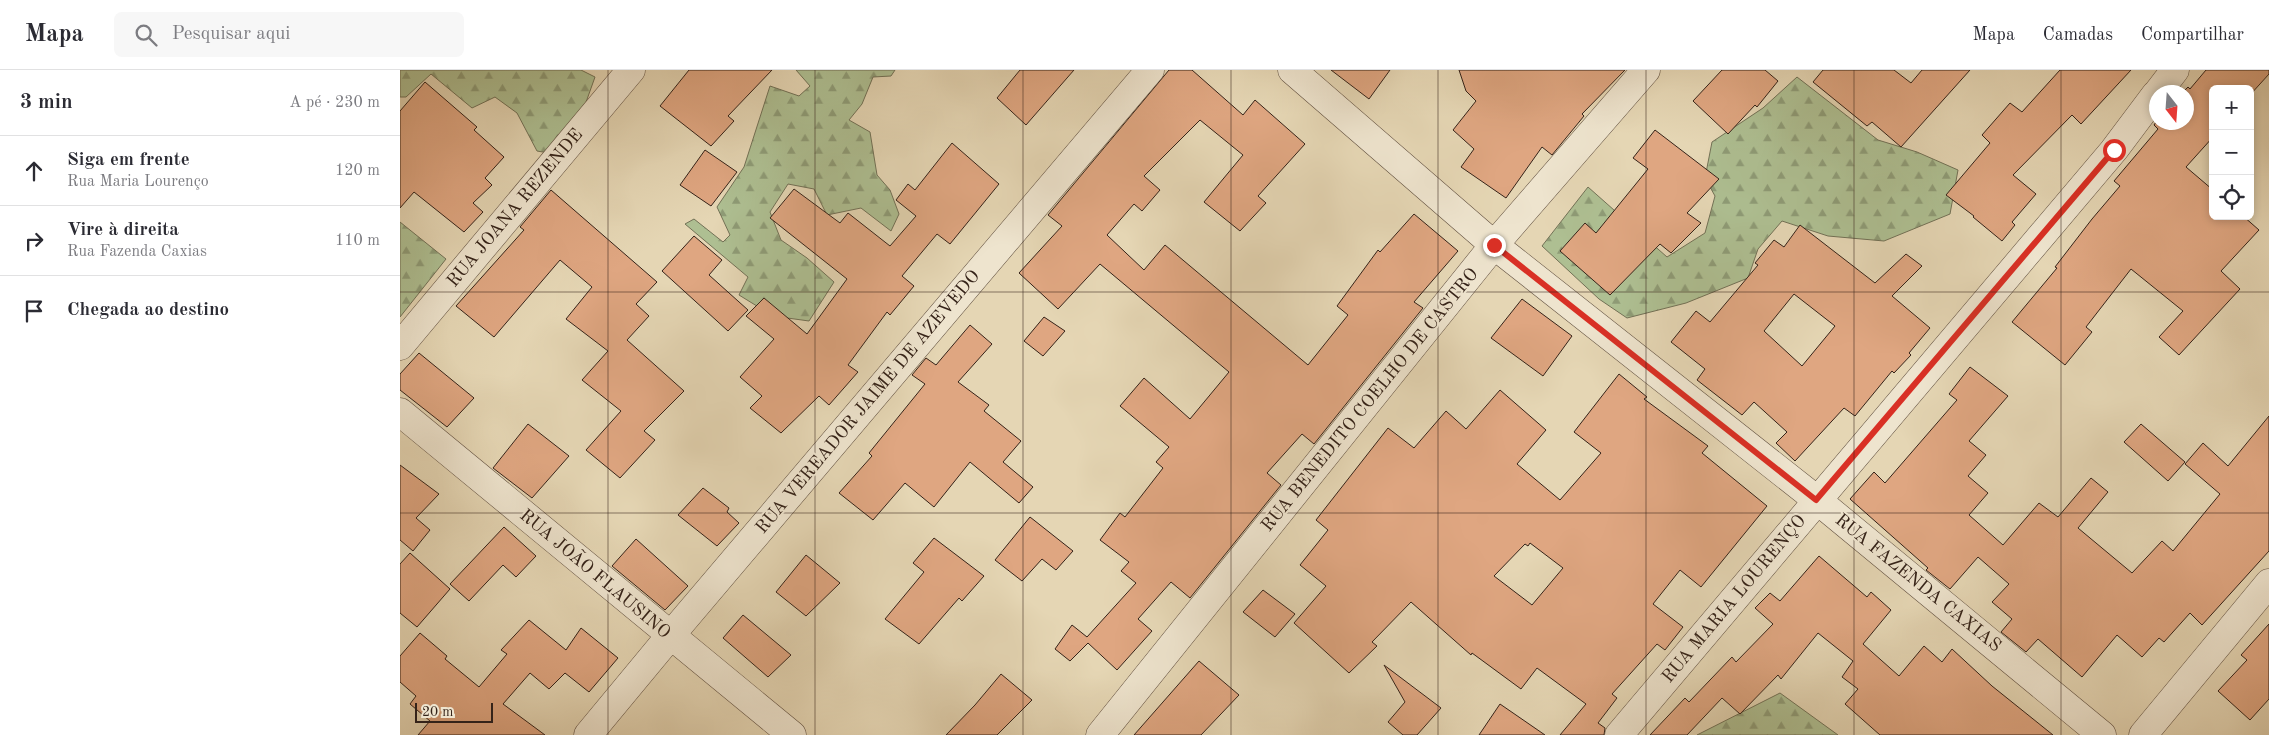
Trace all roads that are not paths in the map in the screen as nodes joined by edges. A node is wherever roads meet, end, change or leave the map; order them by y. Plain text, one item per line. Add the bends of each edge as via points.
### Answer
1 (631, 70) edge
2 (1150, 70) edge
3 (1292, 70) edge
4 (1646, 70) edge
5 (2175, 70) edge
6 (2163, 85) edge
7 (2149, 104) edge
8 (1494, 245) junction
9 (400, 346) edge
10 (400, 412) edge
11 (1816, 500) junction
12 (2269, 583) edge
13 (670, 636) junction
14 (588, 735) edge
15 (792, 735) edge
16 (1100, 735) edge
17 (1619, 735) edge
18 (2102, 735) edge
19 (2143, 735) edge

1 - 9 street, RUA JOANA REZENDE
2 - 13 street, RUA VEREADOR JAIME DE AZEVEDO
3 - 8 street, RUA FAZENDA CAXIAS
4 - 8 street, RUA BENEDITO COELHO DE CASTRO
5 - 6 street, RUA MARIA LOURENÇO
7 - 11 street, RUA MARIA LOURENÇO via 2114,150
8 - 11 street, RUA FAZENDA CAXIAS
8 - 16 street, RUA BENEDITO COELHO DE CASTRO
10 - 13 street, RUA JOÃO FLAUSINO
11 - 17 street, RUA MARIA LOURENÇO
11 - 18 street, RUA FAZENDA CAXIAS
12 - 19 street
13 - 14 street, RUA VEREADOR JAIME DE AZEVEDO
13 - 15 street, RUA JOÃO FLAUSINO

